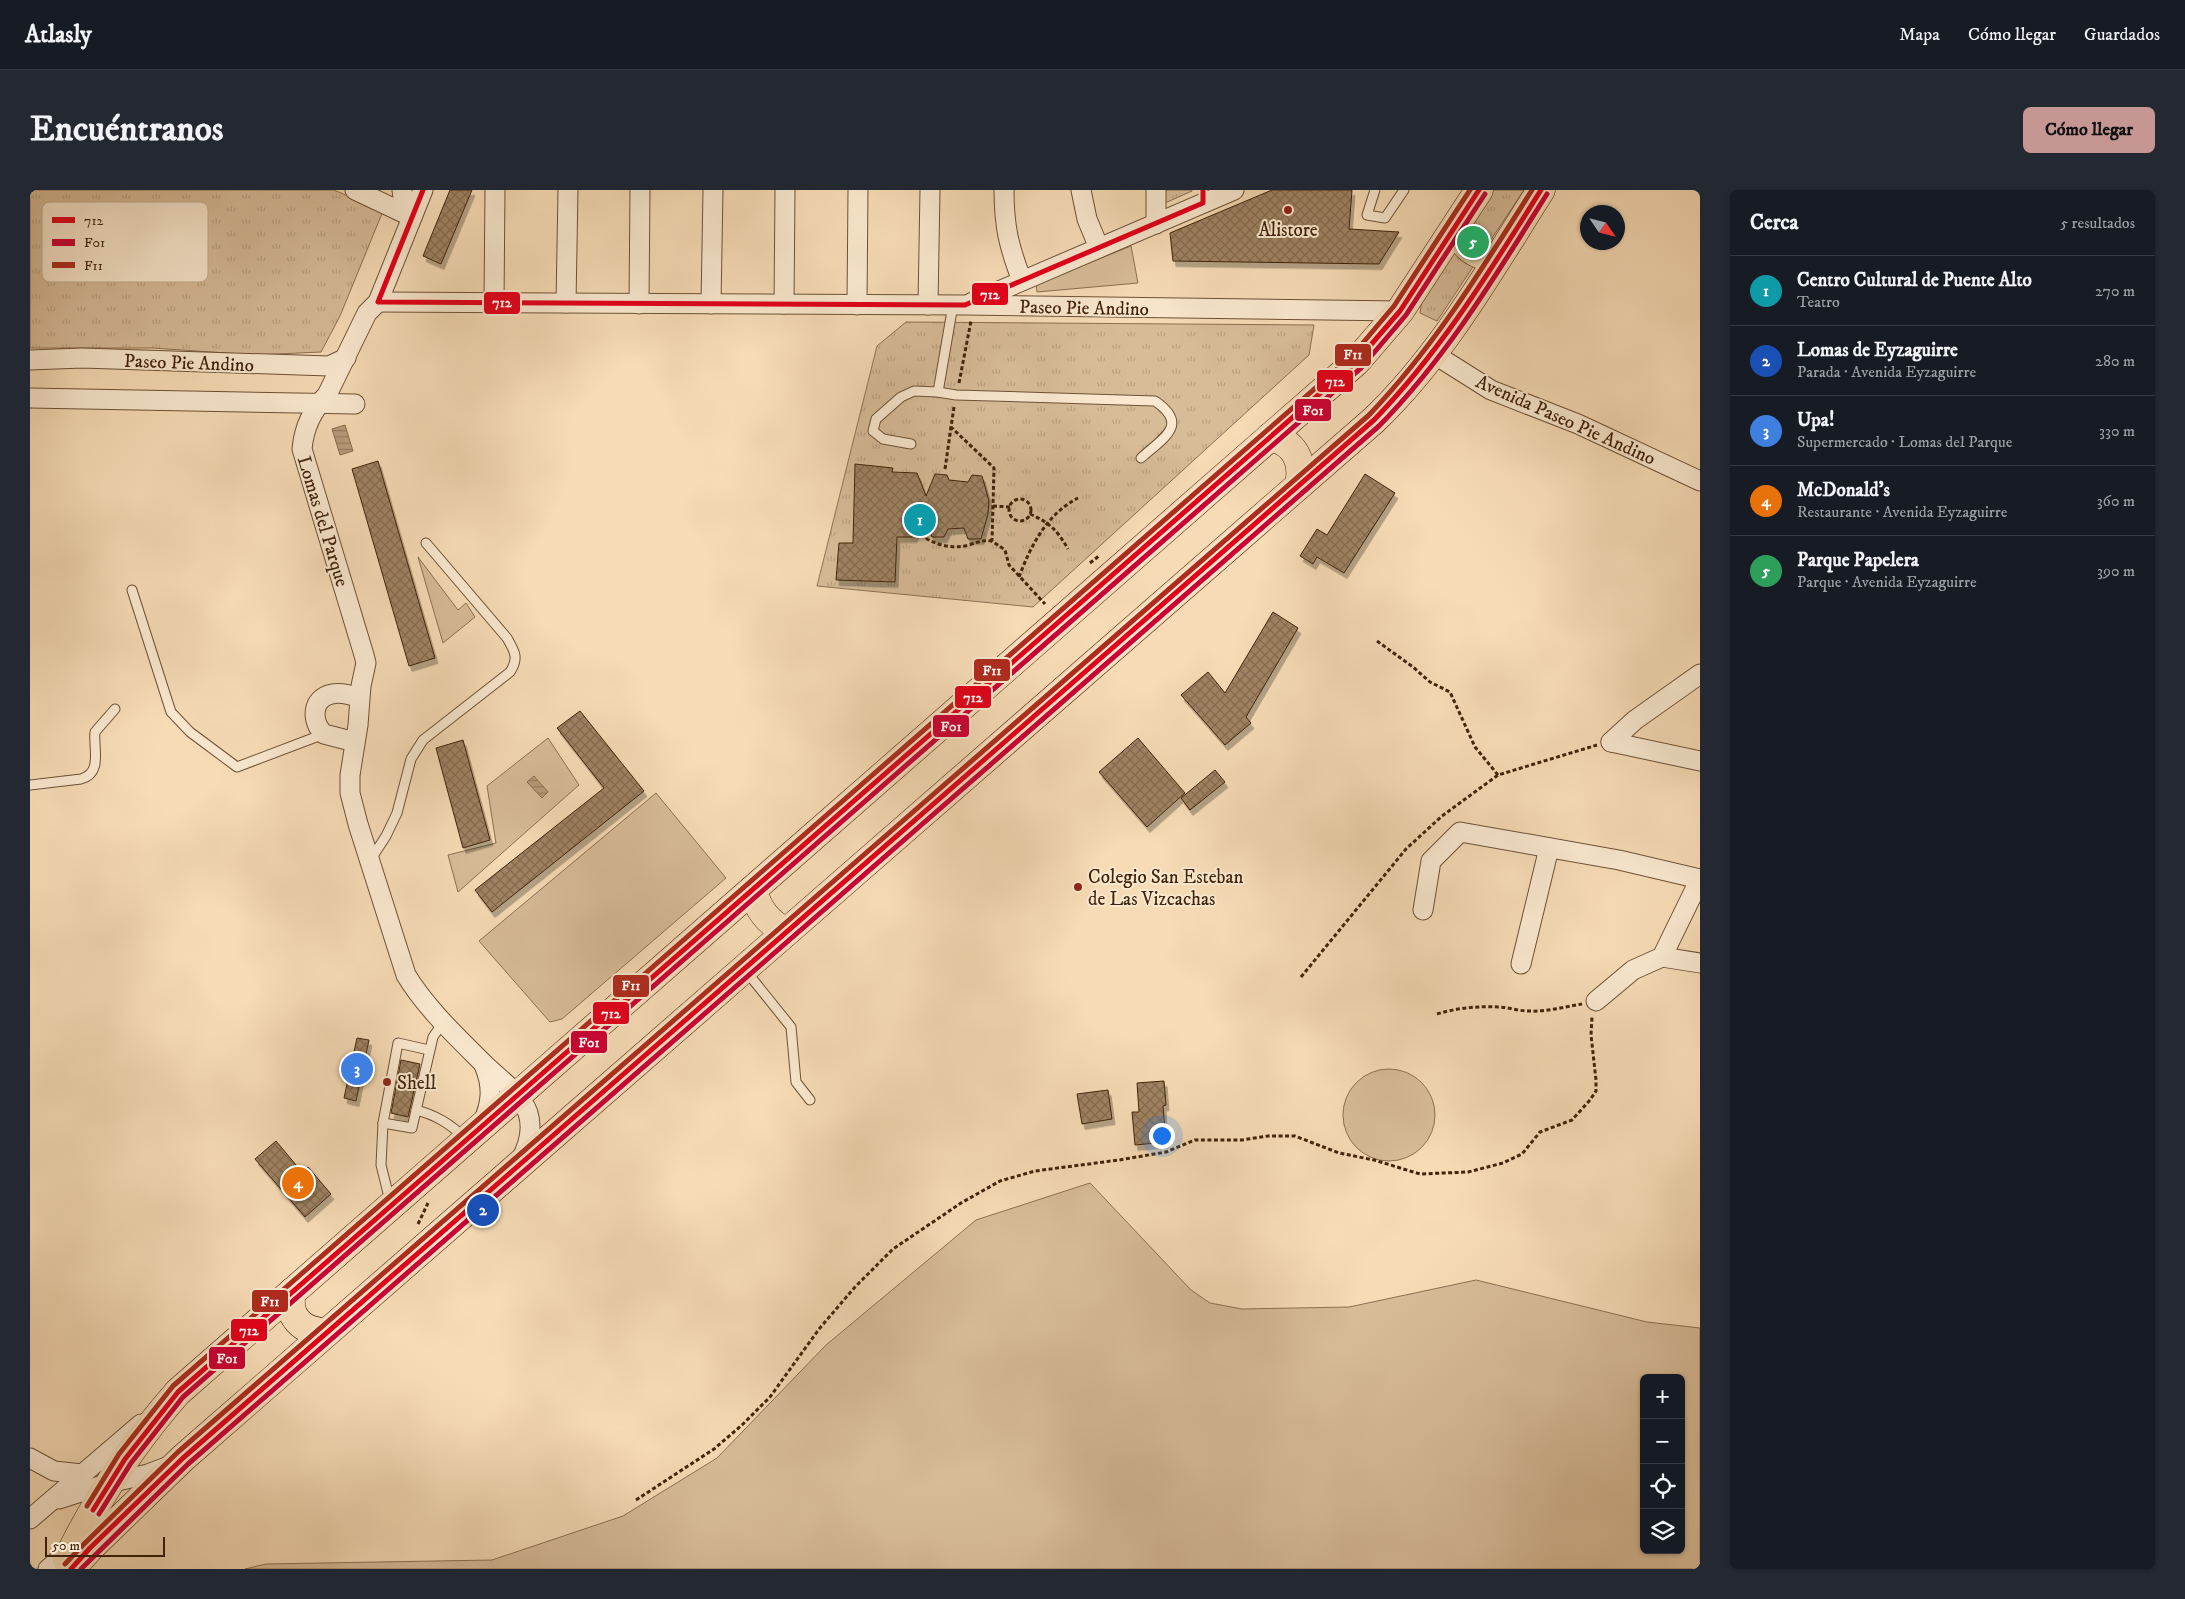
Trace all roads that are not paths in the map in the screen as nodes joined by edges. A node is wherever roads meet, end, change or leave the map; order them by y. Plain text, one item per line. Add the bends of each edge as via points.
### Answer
1 (355, 190) edge
2 (402, 190) edge
3 (423, 190) edge
4 (496, 190) edge
5 (568, 190) edge
6 (640, 190) edge
7 (713, 190) edge
8 (785, 190) edge
9 (858, 190) edge
10 (930, 190) edge
11 (1004, 190) edge
12 (1081, 190) edge
13 (1156, 190) edge
14 (1234, 190) edge
15 (1375, 190) edge
16 (1404, 190) edge
17 (1479, 190) edge
18 (1541, 190) edge
19 (1203, 197) edge
20 (412, 217) junction
21 (1156, 224) junction
22 (1456, 227) junction
23 (1099, 248) junction
24 (1498, 257) junction
25 (1022, 281) junction
26 (378, 302) junction
27 (494, 303) junction
28 (566, 303) junction
29 (639, 304) junction
30 (711, 304) junction
31 (784, 304) junction
32 (857, 305) junction
33 (928, 305) junction
34 (964, 305) junction
35 (1400, 311) junction
36 (1434, 354) junction
37 (346, 358) junction
38 (30, 360) edge
39 (938, 392) junction
40 (30, 398) edge
41 (319, 404) junction
42 (355, 404) dead end
43 (1270, 437) junction
44 (911, 444) dead end
45 (1141, 458) dead end
46 (1700, 481) edge
47 (1299, 485) junction
48 (426, 543) dead end
49 (132, 590) dead end
50 (1700, 674) edge
51 (359, 698) junction
52 (115, 709) dead end
53 (324, 734) junction
54 (355, 742) junction
55 (1700, 761) edge
56 (30, 785) edge
57 (1549, 848) junction
58 (371, 860) junction
59 (1700, 879) edge
60 (753, 890) junction
61 (1422, 910) dead end
62 (786, 932) junction
63 (1662, 957) junction
64 (1700, 963) edge
65 (1521, 964) dead end
66 (744, 968) junction
67 (1596, 1001) road end
68 (444, 1021) junction
69 (429, 1050) junction
70 (483, 1064) junction
71 (517, 1096) junction
72 (810, 1100) dead end
73 (416, 1110) junction
74 (383, 1123) junction
75 (474, 1133) junction
76 (518, 1165) junction
77 (391, 1206) junction
78 (292, 1292) junction
79 (326, 1332) junction
80 (178, 1392) junction
81 (30, 1458) edge
82 (183, 1458) junction
83 (82, 1474) junction
84 (109, 1483) junction
85 (48, 1503) junction
86 (30, 1519) edge
87 (69, 1562) edge
88 (48, 1569) edge

1 - 20 street
2 - 20 street via 404,206
3 - 20 street, Lomas del Parque
4 - 27 street
5 - 28 street
6 - 29 street
7 - 30 street
8 - 31 street
9 - 32 street
10 - 33 street
11 - 25 street via 1007,240
12 - 23 street via 1087,219
13 - 21 street
14 - 19 street
15 - 16 lane via 1367,215 1385,218
17 - 22 main road
18 - 24 main road
19 - 21 street
20 - 26 street, Lomas del Parque
21 - 23 street
22 - 24 main road via 1462,242 1474,252
22 - 35 main road
23 - 25 street
24 - 36 main road
25 - 34 street
26 - 27 street, Paseo Pie Andino
26 - 37 street, Lomas del Parque via 367,313
27 - 28 street, Paseo Pie Andino
28 - 29 street, Paseo Pie Andino
29 - 30 street, Paseo Pie Andino
30 - 31 street, Paseo Pie Andino
31 - 32 street, Paseo Pie Andino
32 - 33 street, Paseo Pie Andino
33 - 34 street, Paseo Pie Andino
34 - 35 street, Paseo Pie Andino
34 - 39 lane
35 - 43 main road via 1356,362
36 - 46 street, Avenida Paseo Pie Andino via 1491,390 1578,424
36 - 47 main road via 1397,398
37 - 38 street, Paseo Pie Andino via 329,366 82,358
37 - 41 street, Lomas del Parque
39 - 44 lane via 914,391 890,405 876,419 873,430 883,439
39 - 45 lane via 1155,401 1167,410 1172,422 1170,432
40 - 41 street
41 - 42 street
41 - 51 street, Lomas del Parque via 303,434 302,448 363,646 366,663
43 - 47 main road via 1284,442 1294,451 1301,467
43 - 60 main road
47 - 62 main road
48 - 58 lane via 507,638 516,654 516,661 510,672 424,740 411,759 397,813
49 - 53 lane via 171,712 190,732 237,768
50 - 55 street via 1635,720 1611,742
51 - 53 street via 334,693 320,700 315,722
51 - 54 street, Lomas del Parque
52 - 56 lane via 95,732 95,765 89,776
53 - 54 street
54 - 58 street, Lomas del Parque via 350,793
57 - 59 street
57 - 61 street via 1460,832 1431,861
57 - 65 street
58 - 68 street, Lomas del Parque via 406,974 418,994
59 - 63 street
60 - 62 main road via 756,904 764,915
60 - 71 main road
62 - 66 main road
63 - 64 street
63 - 67 street via 1633,970
66 - 72 lane via 791,1027 796,1082
66 - 76 main road
68 - 69 lane via 432,1037
68 - 70 street, Lomas del Parque
69 - 73 lane
69 - 74 lane via 398,1043
70 - 71 street, Lomas del Parque
70 - 75 street, Lomas del Parque via 490,1078 491,1094 488,1111
71 - 75 main road
71 - 76 street, Lomas del Parque via 530,1122 528,1140
73 - 74 lane via 412,1128
73 - 75 lane
74 - 77 lane via 381,1165
75 - 77 main road
76 - 79 main road
77 - 78 main road
78 - 79 main road via 290,1305 298,1323 313,1331
78 - 80 main road
79 - 82 main road
80 - 83 street
80 - 84 main road via 141,1436
81 - 83 street via 54,1471
82 - 84 street via 148,1474
82 - 87 main road via 104,1534
83 - 85 street
84 - 85 street
84 - 87 main road
85 - 86 street
87 - 88 street

